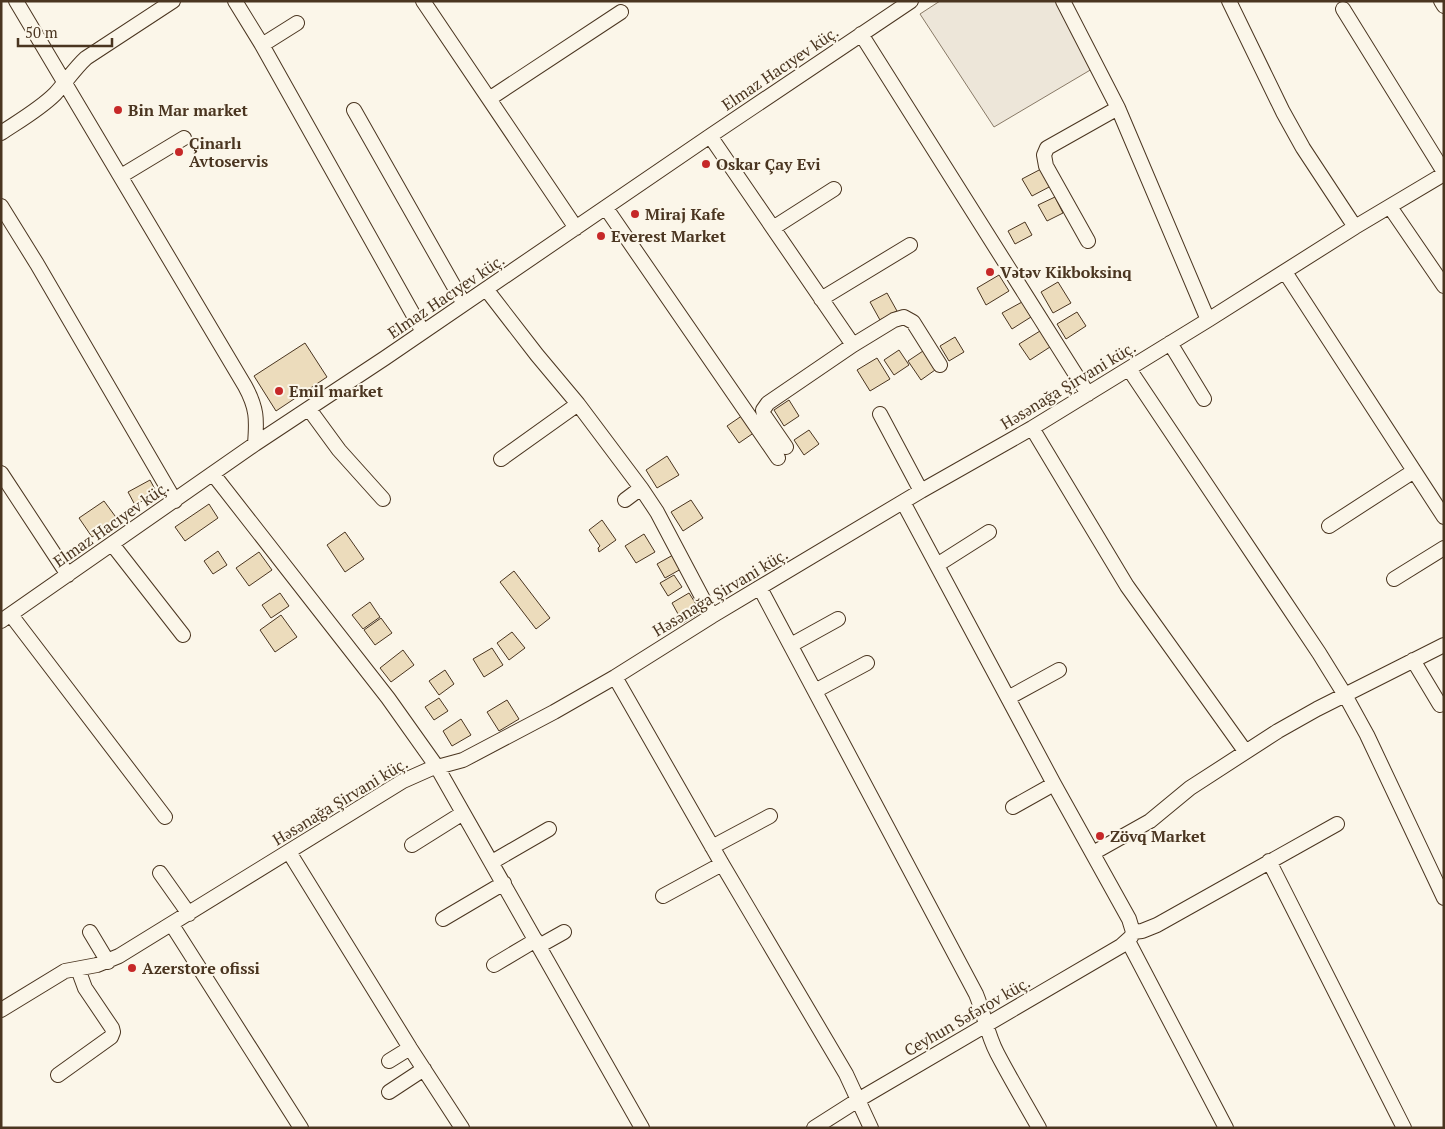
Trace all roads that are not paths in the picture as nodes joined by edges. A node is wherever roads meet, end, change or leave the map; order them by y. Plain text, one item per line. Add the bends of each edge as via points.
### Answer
1 (16, 1) edge
2 (174, 1) edge
3 (235, 1) edge
4 (423, 1) edge
5 (911, 1) edge
6 (1063, 1) edge
7 (1229, 1) edge
8 (1441, 1) edge
9 (1444, 6) edge
10 (1343, 9) dead end
11 (621, 12) dead end
12 (297, 23) dead end
13 (861, 34) junction
14 (262, 46) junction
15 (64, 82) junction
16 (489, 99) junction
17 (1118, 108) junction
18 (354, 110) dead end
19 (1, 133) edge
20 (710, 136) junction
21 (184, 138) dead end
22 (1444, 173) edge
23 (121, 176) junction
24 (834, 189) dead end
25 (1, 206) edge
26 (1390, 206) junction
27 (606, 208) junction
28 (576, 228) junction
29 (773, 228) junction
30 (1355, 228) junction
31 (1088, 241) dead end
32 (910, 244) dead end
33 (1286, 272) junction
34 (1444, 286) edge
35 (486, 290) junction
36 (821, 299) junction
37 (464, 304) junction
38 (1208, 320) junction
39 (423, 332) junction
40 (1170, 344) junction
41 (853, 345) junction
42 (940, 365) dead end
43 (1129, 369) junction
44 (1088, 394) junction
45 (1204, 399) dead end
46 (578, 404) junction
47 (308, 409) junction
48 (880, 414) dead end
49 (1032, 428) junction
50 (255, 444) junction
51 (502, 459) dead end
52 (1414, 471) junction
53 (1, 473) edge
54 (213, 474) junction
55 (641, 488) junction
56 (921, 491) junction
57 (384, 498) dead end
58 (625, 500) dead end
59 (175, 501) junction
60 (903, 502) junction
61 (1444, 517) edge
62 (1329, 526) dead end
63 (989, 532) dead end
64 (112, 544) junction
65 (1444, 548) edge
66 (937, 565) junction
67 (68, 575) junction
68 (1394, 579) dead end
69 (760, 588) junction
70 (712, 616) junction
71 (6, 618) edge
72 (838, 619) dead end
73 (183, 635) dead end
74 (791, 645) junction
75 (1444, 645) edge
76 (1413, 660) junction
77 (867, 663) dead end
78 (1059, 670) dead end
79 (615, 677) junction
80 (815, 690) junction
81 (1345, 695) junction
82 (1008, 698) junction
83 (1440, 705) dead end
84 (1245, 751) junction
85 (437, 767) junction
86 (1054, 784) junction
87 (1013, 806) dead end
88 (464, 813) junction
89 (770, 816) dead end
90 (165, 817) dead end
91 (1337, 824) dead end
92 (549, 829) dead end
93 (412, 845) dead end
94 (712, 847) junction
95 (289, 852) junction
96 (1094, 853) junction
97 (492, 862) junction
98 (1269, 862) junction
99 (722, 864) junction
100 (160, 873) dead end
101 (504, 883) junction
102 (663, 896) dead end
103 (1444, 898) edge
104 (189, 914) junction
105 (443, 919) dead end
106 (172, 925) junction
107 (90, 932) dead end
108 (564, 932) dead end
109 (1130, 937) junction
110 (538, 943) junction
111 (108, 962) junction
112 (494, 965) dead end
113 (78, 969) junction
114 (1, 1010) edge
115 (987, 1026) junction
116 (410, 1048) junction
117 (390, 1061) dead end
118 (424, 1069) junction
119 (58, 1075) dead end
120 (388, 1092) dead end
121 (858, 1100) junction
122 (301, 1128) edge
123 (462, 1128) edge
124 (642, 1128) edge
125 (814, 1128) edge
126 (871, 1128) edge
127 (1039, 1128) edge
128 (1226, 1128) edge
129 (1404, 1128) edge

1 - 15 street
2 - 15 street via 86,58
3 - 14 street
4 - 16 street
5 - 13 street, Elmaz Hacıyev küç.
6 - 17 street
7 - 30 street via 1283,112
8 - 9 street
10 - 22 street
11 - 16 street
12 - 14 street
13 - 20 street, Elmaz Hacıyev küç.
13 - 44 street
14 - 39 street
15 - 19 street via 45,103
15 - 23 street
16 - 28 street
17 - 31 street via 1046,148 1044,156 1046,166
17 - 38 street
18 - 37 street
20 - 27 street, Elmaz Hacıyev küç.
20 - 29 street
21 - 23 street
22 - 26 street, Həsənağa Şirvani küç.
23 - 50 street via 251,398 256,412
24 - 29 street
25 - 59 street
26 - 30 street, Həsənağa Şirvani küç.
26 - 34 street
27 - 28 street, Elmaz Hacıyev küç.
27 - 41 street via 782,452 763,410 768,403
28 - 35 street, Elmaz Hacıyev küç.
29 - 36 street
30 - 33 street, Həsənağa Şirvani küç.
32 - 36 street
33 - 38 street, Həsənağa Şirvani küç.
33 - 52 street
35 - 37 street, Elmaz Hacıyev küç.
35 - 46 street
36 - 41 street
37 - 39 street, Elmaz Hacıyev küç.
38 - 40 street, Həsənağa Şirvani küç.
39 - 47 street, Elmaz Hacıyev küç.
40 - 43 street, Həsənağa Şirvani küç.
40 - 45 street
41 - 42 street via 904,317 913,322
43 - 44 street, Həsənağa Şirvani küç.
43 - 81 street
44 - 49 street, Həsənağa Şirvani küç.
46 - 51 street
46 - 55 street
47 - 50 street, Elmaz Hacıyev küç.
47 - 57 street via 339,450
48 - 56 street
49 - 56 street, Həsənağa Şirvani küç.
49 - 84 street via 1127,586
50 - 54 street, Elmaz Hacıyev küç.
52 - 61 street
52 - 62 street
53 - 67 street
54 - 59 street, Elmaz Hacıyev küç.
54 - 85 street via 388,698
55 - 58 street
55 - 70 street
56 - 60 street, Həsənağa Şirvani küç.
59 - 64 street, Elmaz Hacıyev küç.
60 - 66 street
60 - 69 street, Həsənağa Şirvani küç.
63 - 66 street
64 - 67 street, Elmaz Hacıyev küç.
64 - 73 street
65 - 68 street
66 - 82 street
67 - 71 street, Elmaz Hacıyev küç.
69 - 70 street, Həsənağa Şirvani küç.
69 - 74 street
70 - 79 street, Həsənağa Şirvani küç.
71 - 90 street
72 - 74 street
74 - 80 street
75 - 76 street
76 - 81 street
76 - 83 street
77 - 80 street
78 - 82 street
79 - 85 street, Həsənağa Şirvani küç. via 476,753 456,763
79 - 94 street
80 - 115 street via 976,994
81 - 84 street
81 - 103 street
82 - 86 street
84 - 96 street via 1190,788 1150,821
85 - 88 street
85 - 95 street, Həsənağa Şirvani küç. via 403,781
86 - 87 street
86 - 96 street
88 - 93 street
88 - 97 street
89 - 94 street
91 - 98 street, Ceyhun Səfərov küç.
92 - 97 street
94 - 99 street
95 - 104 street, Həsənağa Şirvani küç.
95 - 116 street
96 - 109 street via 1129,919
97 - 101 street
98 - 109 street, Ceyhun Səfərov küç.
98 - 129 street
99 - 102 street
99 - 121 street via 846,1074
100 - 104 street
101 - 105 street
101 - 110 street
104 - 106 street, Həsənağa Şirvani küç.
106 - 111 street, Həsənağa Şirvani küç.
106 - 122 street
107 - 111 street
108 - 110 street
109 - 115 street, Ceyhun Səfərov küç.
109 - 128 street
110 - 112 street
110 - 124 street
111 - 113 street, Həsənağa Şirvani küç.
113 - 114 street, Həsənağa Şirvani küç. via 65,971
113 - 119 street via 85,988 113,1032 111,1037
115 - 121 street, Ceyhun Səfərov küç.
115 - 127 street via 997,1053
116 - 117 street
116 - 118 street
118 - 120 street
118 - 123 street
121 - 125 street, Ceyhun Səfərov küç.
121 - 126 street

